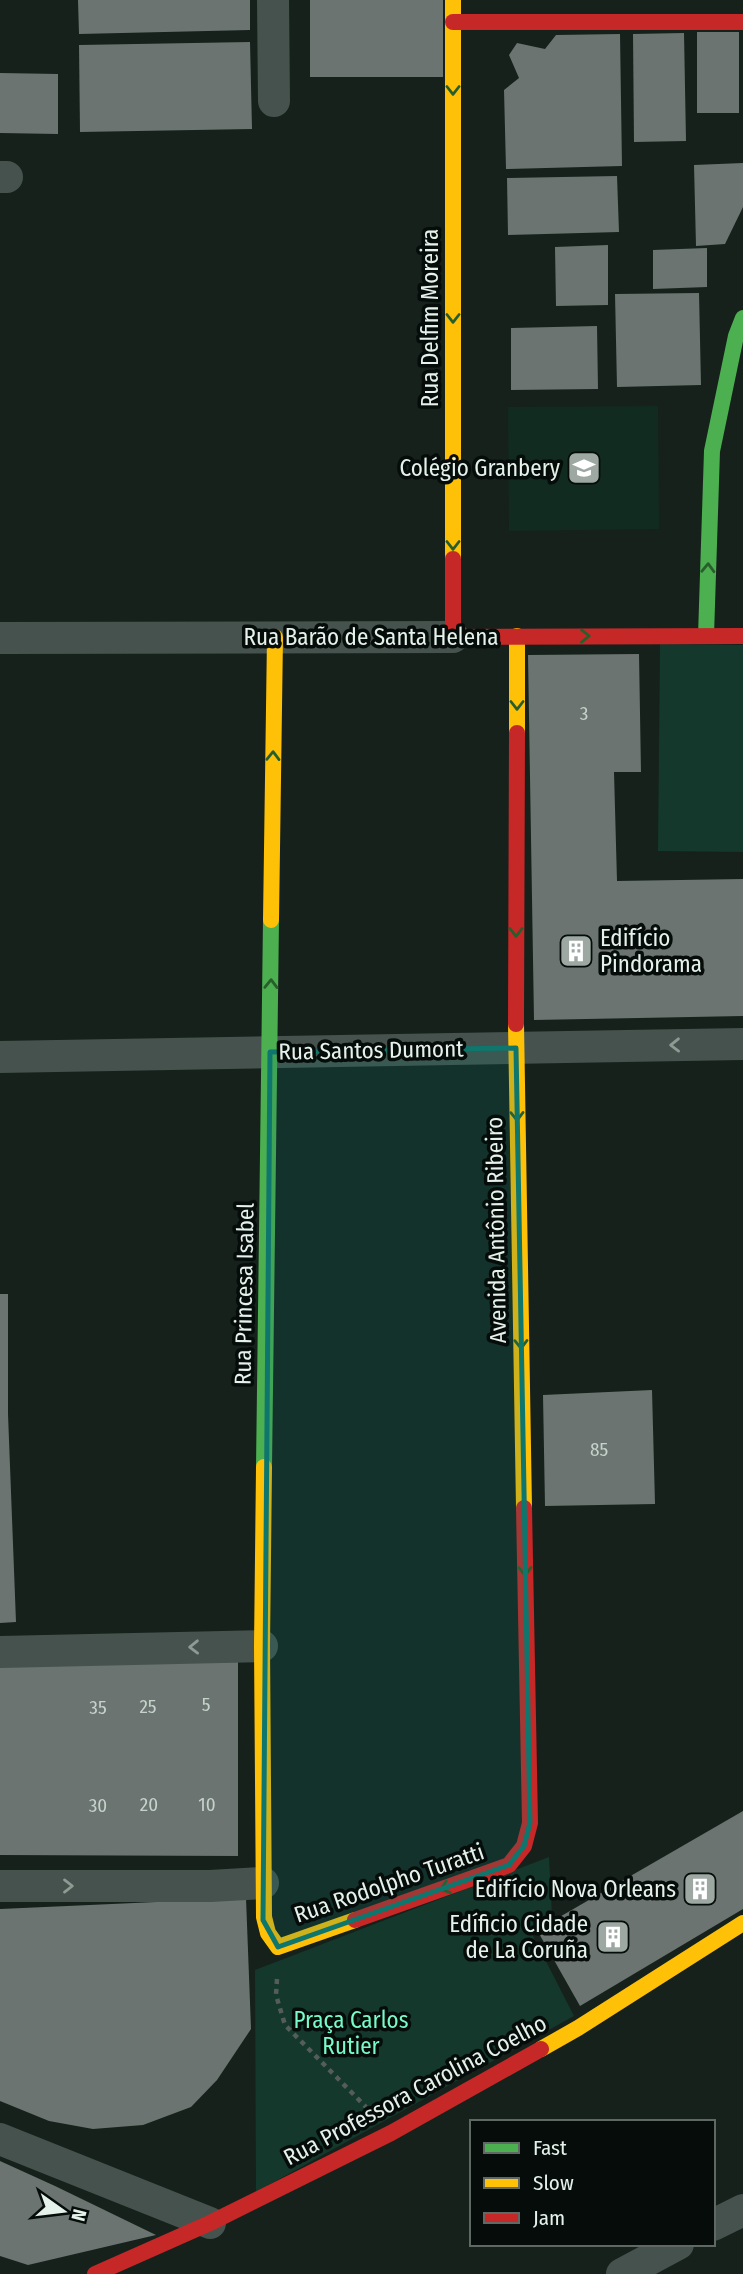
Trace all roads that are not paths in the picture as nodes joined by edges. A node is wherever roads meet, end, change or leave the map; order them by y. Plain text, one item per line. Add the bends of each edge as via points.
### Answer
1 (273, 0) edge
2 (453, 0) edge
3 (453, 22) junction
4 (743, 22) edge
5 (274, 101) dead end
6 (743, 318) edge
7 (453, 636) junction
8 (517, 636) junction
9 (706, 636) junction
10 (743, 636) edge
11 (0, 638) edge
12 (275, 638) junction
13 (743, 1044) edge
14 (516, 1048) junction
15 (270, 1052) junction
16 (0, 1057) edge
17 (262, 1646) junction
18 (0, 1652) edge
19 (530, 1822) joint
20 (263, 1883) junction
21 (0, 1886) edge
22 (743, 1923) edge
23 (278, 1947) joint
24 (0, 2138) edge
25 (743, 2210) edge
26 (210, 2223) junction
27 (715, 2224) edge
28 (674, 2246) edge
29 (95, 2274) edge
30 (622, 2274) edge

1 - 5 street
2 - 3 street, Rua Delfim Moreira
3 - 4 street
3 -> 7 street, Rua Delfim Moreira
9 -> 6 street via 712,451
7 - 8 street, Rua Barão de Santa Helena
7 - 12 street, Rua Barão de Santa Helena
8 -> 9 street, Rua Barão de Santa Helena
8 -> 14 street, Avenida Antônio Ribeiro
9 - 10 street, Rua Barão de Santa Helena
11 - 12 street, Rua Barão de Santa Helena
15 -> 12 street, Rua Princesa Isabel
13 -> 14 street, Rua Santos Dumont
14 - 15 street, Rua Santos Dumont
14 -> 19 street, Avenida Antônio Ribeiro
15 - 16 street, Rua Santos Dumont
15 - 17 street, Rua Princesa Isabel
17 -> 18 street
17 - 20 street, Rua Princesa Isabel
19 -> 23 street, Rua Rodolpho Turatti via 524,1846 509,1865
21 -> 20 street
20 - 23 street, Rua Princesa Isabel via 263,1920
22 - 26 street, Rua Professora Carolina Coelho via 578,2028 391,2133
24 - 26 street
25 - 27 street
26 - 29 street, Rua Professora Carolina Coelho
28 - 30 street

